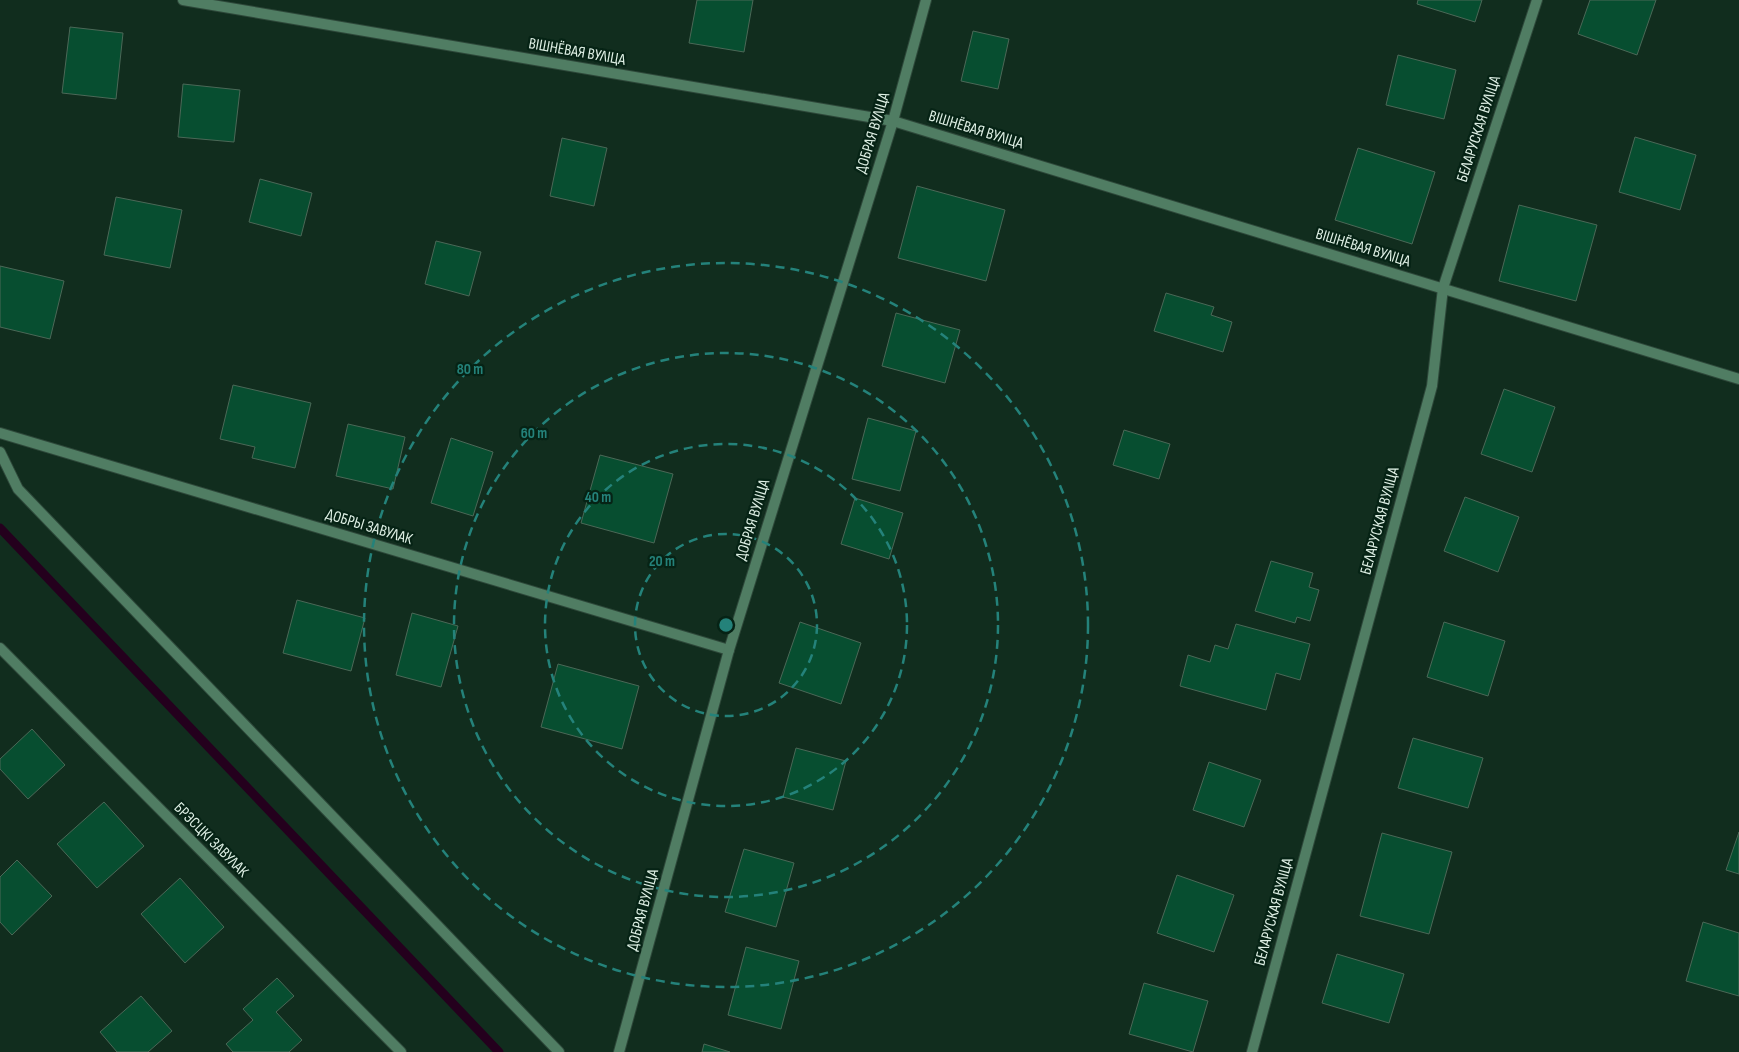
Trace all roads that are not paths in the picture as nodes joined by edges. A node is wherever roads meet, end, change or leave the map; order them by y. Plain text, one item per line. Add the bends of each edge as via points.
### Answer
1 (183, 0) edge
2 (926, 0) edge
3 (1537, 0) edge
4 (893, 121) junction
5 (1443, 288) junction
6 (1739, 379) edge
7 (0, 433) edge
8 (0, 452) edge
9 (0, 648) edge
10 (729, 650) junction
11 (401, 1052) edge
12 (559, 1052) edge
13 (619, 1052) edge
14 (1252, 1052) edge

1 - 4 street, ВІШНЁВАЯ ВУЛІЦА
2 - 4 street, ДОБРАЯ ВУЛІЦА
3 - 5 street, БЕЛАРУСКАЯ ВУЛІЦА
4 - 5 street, ВІШНЁВАЯ ВУЛІЦА
4 - 10 street, ДОБРАЯ ВУЛІЦА
5 - 6 street, ВІШНЁВАЯ ВУЛІЦА
5 - 14 street, БЕЛАРУСКАЯ ВУЛІЦА via 1432,386
7 - 10 street, ДОБРЫ ЗАВУЛАК
8 - 12 street via 18,489
9 - 11 street, БРЭСЦКІ ЗАВУЛАК
10 - 13 street, ДОБРАЯ ВУЛІЦА

